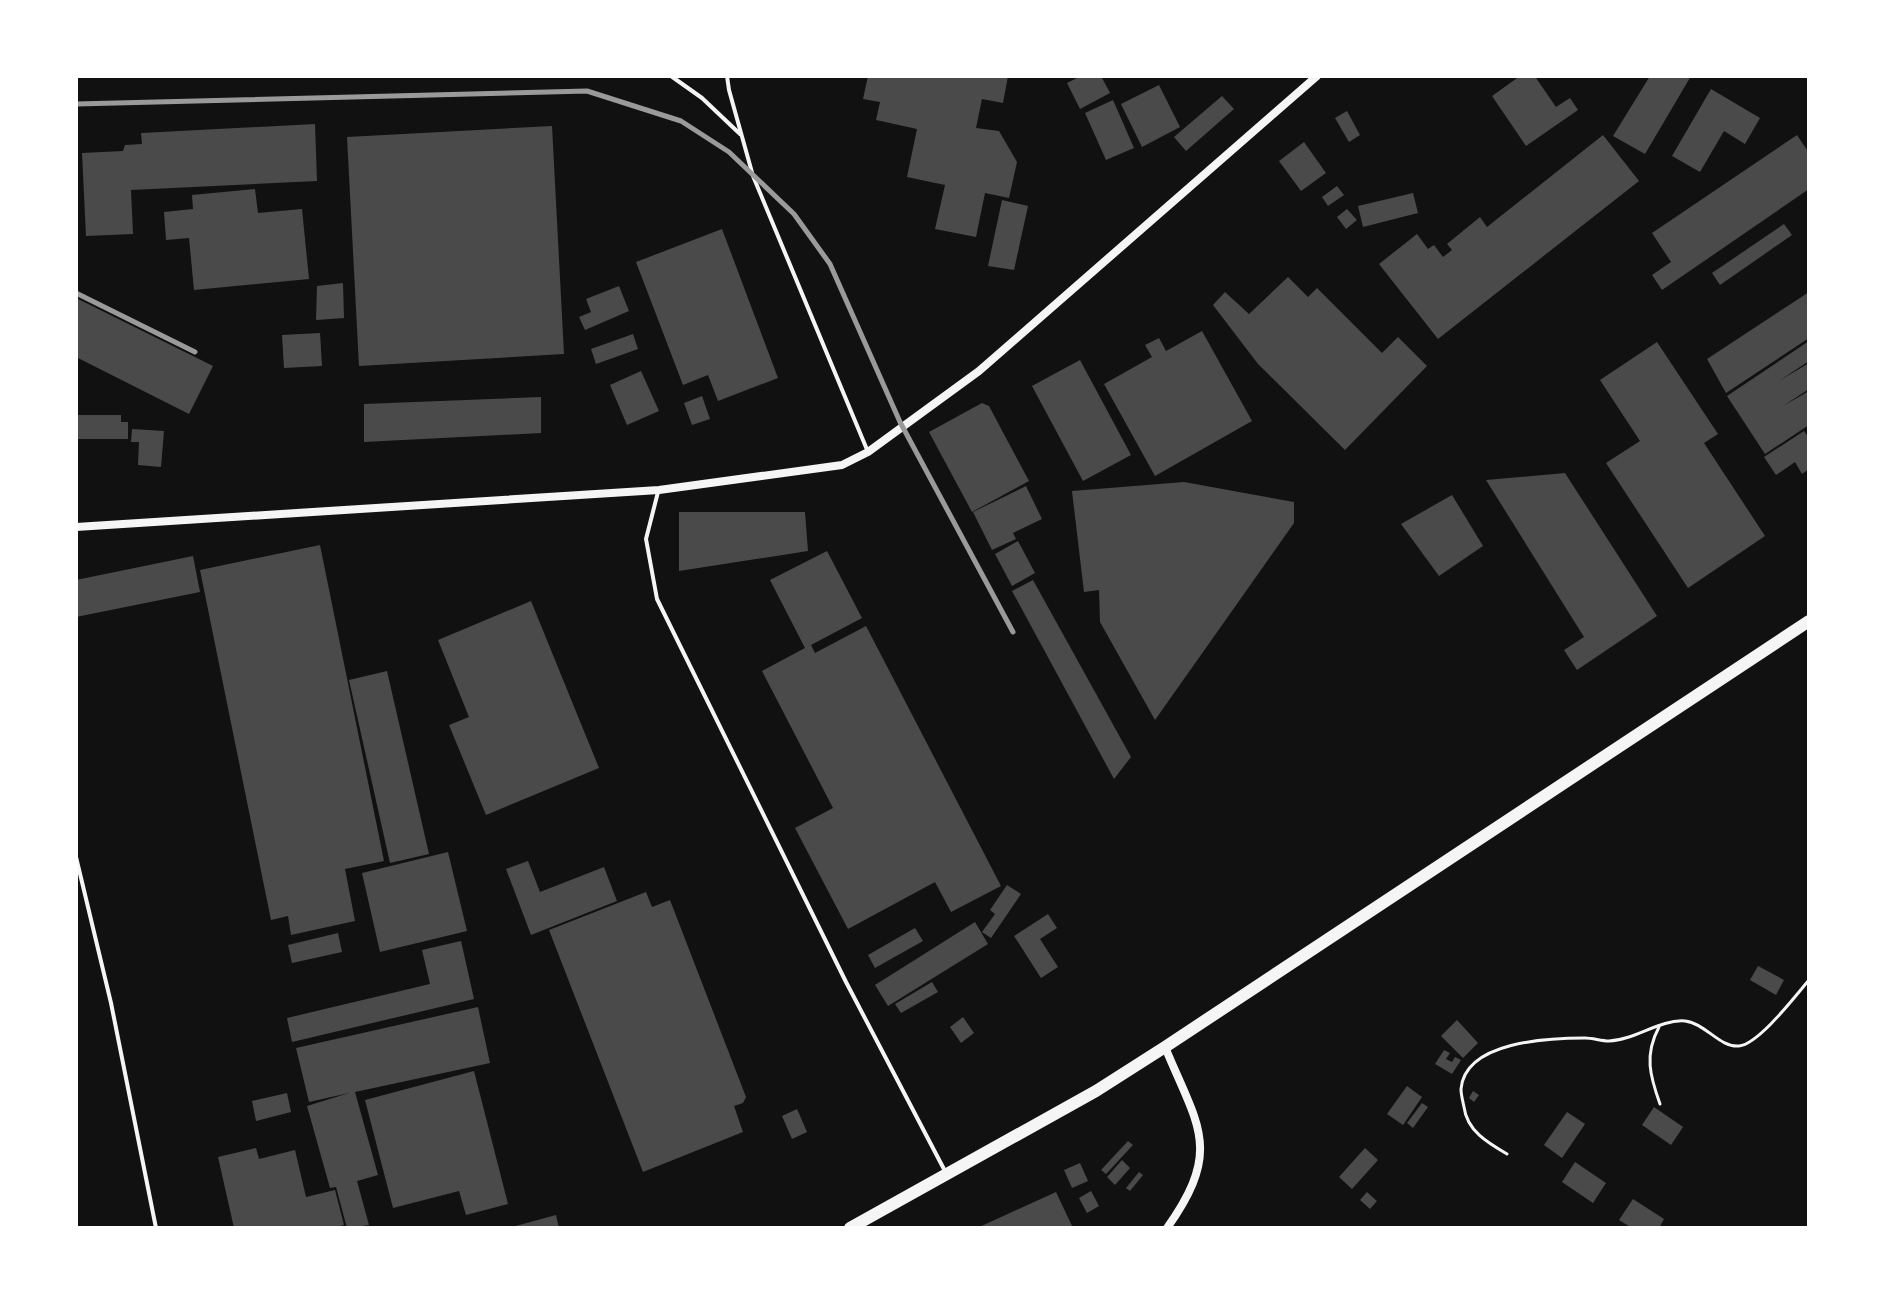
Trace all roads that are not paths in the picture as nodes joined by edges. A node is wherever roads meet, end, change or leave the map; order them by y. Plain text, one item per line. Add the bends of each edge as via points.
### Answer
1 (671, 76) edge
2 (727, 76) edge
3 (1317, 76) edge
4 (742, 136) junction
5 (868, 452) junction
6 (659, 490) junction
7 (76, 527) edge
8 (1809, 621) edge
9 (76, 857) edge
10 (1165, 1047) junction
11 (947, 1175) junction
12 (156, 1228) edge
13 (850, 1228) edge
14 (1167, 1228) edge

1 - 4 lane
2 - 4 lane
3 - 5 street via 979,371
4 - 5 lane via 753,176
5 - 6 street via 842,465
6 - 7 street
6 - 11 lane via 646,539 657,599
8 - 10 main road
9 - 12 lane
10 - 11 main road
10 - 14 street via 1202,1142 1196,1179
11 - 13 main road

